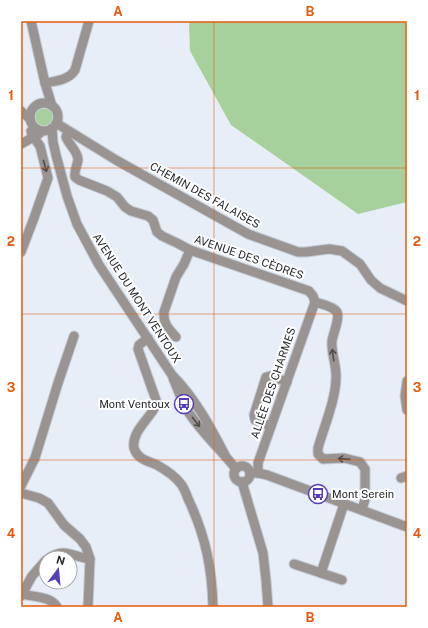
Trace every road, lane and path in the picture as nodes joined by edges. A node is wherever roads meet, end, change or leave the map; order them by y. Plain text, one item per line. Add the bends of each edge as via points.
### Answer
1 (31, 21) edge
2 (89, 21) edge
3 (45, 83) junction
4 (49, 104) junction
5 (29, 121) edge
6 (49, 128) junction
7 (68, 131) junction
8 (21, 143) edge
9 (23, 242) edge
10 (190, 250) junction
11 (21, 252) edge
12 (407, 301) edge
13 (314, 302) junction
14 (74, 336) dead end
15 (176, 337) dead end
16 (148, 338) junction
17 (407, 381) edge
18 (287, 382) junction
19 (407, 410) edge
20 (271, 426) junction
21 (236, 469) junction
22 (254, 473) junction
23 (242, 482) junction
24 (21, 486) edge
25 (21, 493) edge
26 (344, 504) junction
27 (362, 510) junction
28 (407, 527) edge
29 (78, 556) edge
30 (90, 559) junction
31 (294, 564) dead end
32 (38, 569) edge
33 (321, 573) junction
34 (342, 580) dead end
35 (21, 595) edge
36 (57, 607) edge
37 (88, 607) edge
38 (213, 607) edge
39 (268, 607) edge

1 - 3 street
2 - 3 street via 73,75
3 - 4 street
4 - 5 street via 36,105
4 - 6 street via 55,108 58,116
5 - 6 street
5 - 8 street
5 -> 9 street via 40,146 48,178
6 - 7 street, CHEMIN DES FALAISES
6 - 16 street, AVENUE DU MONT VENTOUX via 66,196 77,224 99,265
7 - 10 street, AVENUE DES CÈDRES via 67,142 77,154 78,160 74,171 75,177 117,197 131,211 148,216 153,220 157,232
7 - 12 street, CHEMIN DES FALAISES via 248,234 298,252 330,249 342,251 360,264 380,288
9 - 11 street
10 - 13 street, AVENUE DES CÈDRES via 309,291
10 - 15 street via 176,277 164,312 167,327
13 - 18 street, ALLÉE DES CHARMES
27 -> 13 street, AVENUE DES CÈDRES via 365,500 366,469 360,462 344,458 323,459 318,454 334,392 336,375 332,344 338,317 333,309
14 - 24 street via 35,458
16 - 21 street, AVENUE DU MONT VENTOUX via 193,401 226,457
16 - 38 street via 138,349 157,403 136,434 134,449 143,459 172,474 182,485 196,515 208,553
17 - 19 street
18 - 20 street, ALLÉE DES CHARMES
18 - 20 street via 266,376 254,415 255,420
20 - 22 street, ALLÉE DES CHARMES
21 - 22 street via 246,466
21 - 23 street via 234,476
22 - 23 street
22 - 26 street
23 - 39 street via 263,553
25 - 30 street via 52,506 64,525 84,544
26 - 27 street
26 - 33 street
27 - 28 street
29 - 30 street
30 - 37 street
31 - 33 street
32 - 35 street
33 - 34 street
35 - 36 street via 45,598 54,602

